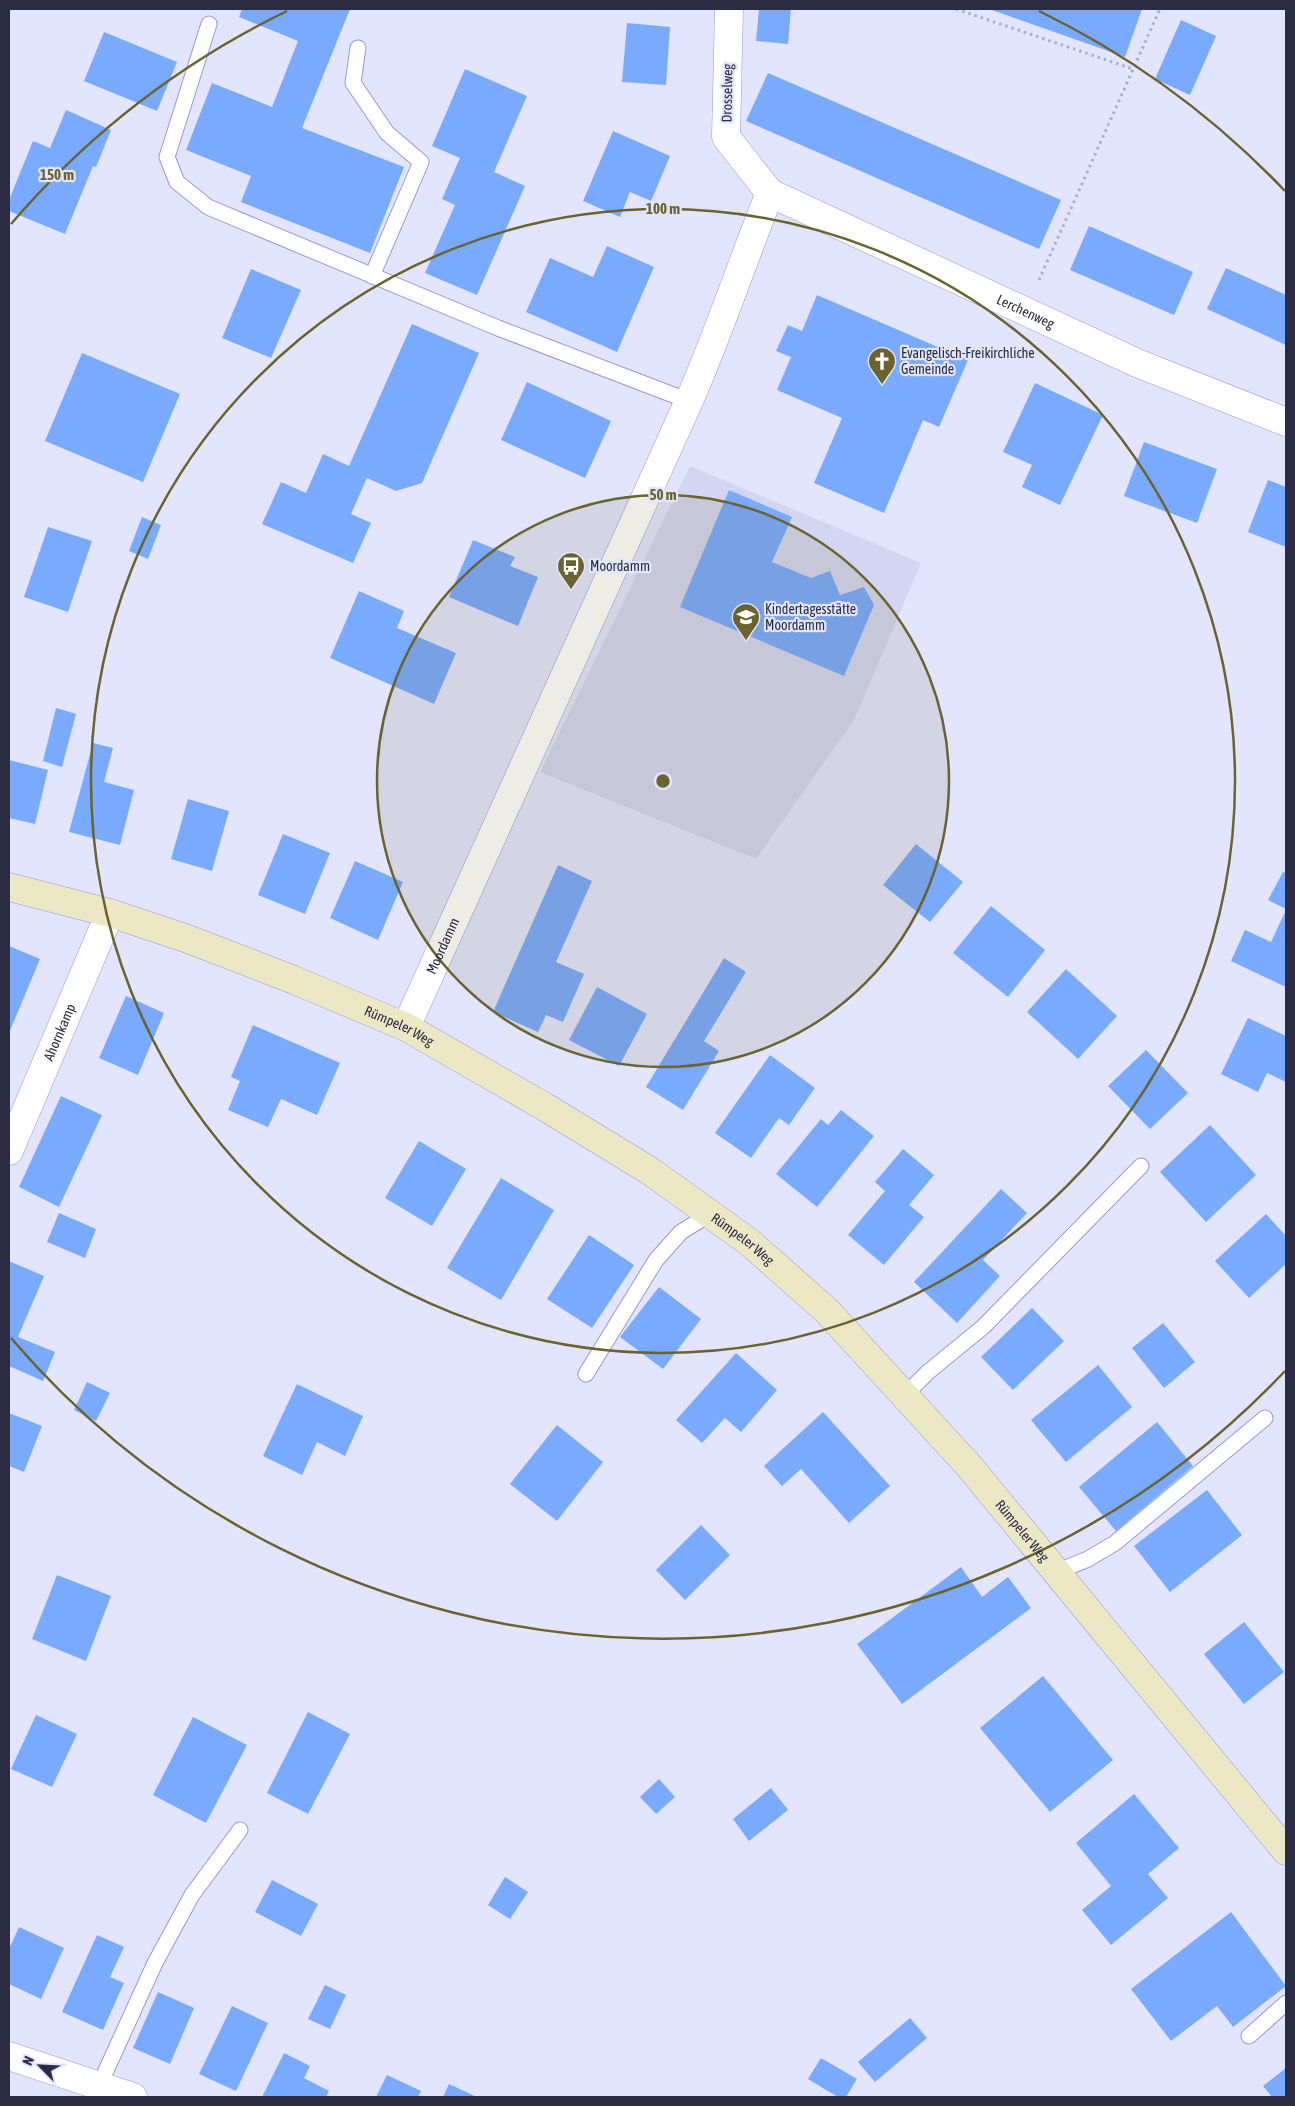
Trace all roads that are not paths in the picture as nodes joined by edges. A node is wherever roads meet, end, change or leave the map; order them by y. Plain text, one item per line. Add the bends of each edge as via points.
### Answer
1 (729, 9) edge
2 (209, 24) dead end
3 (358, 48) dead end
4 (770, 194) junction
5 (372, 276) junction
6 (689, 401) junction
7 (1286, 422) edge
8 (9, 887) edge
9 (110, 913) junction
10 (406, 1027) junction
11 (9, 1151) edge
12 (1141, 1166) dead end
13 (710, 1214) junction
14 (586, 1374) dead end
15 (904, 1396) junction
16 (1265, 1418) dead end
17 (1056, 1572) junction
18 (240, 1830) dead end
19 (1286, 1851) edge
20 (1286, 2004) edge
21 (1249, 2036) dead end
22 (9, 2056) edge
23 (99, 2086) junction
24 (133, 2097) edge

1 - 4 street, Drosselweg via 726,136
2 - 5 lane via 167,157 178,182 208,208
3 - 5 lane via 353,83 387,132 421,162
4 - 6 street, Moordamm
4 - 7 street, Lerchenweg via 1137,363
5 - 6 lane
6 - 10 street, Moordamm
8 - 9 street, Rümpeler Weg
9 - 10 street, Rümpeler Weg via 188,939
9 - 11 street, Ahornkamp
10 - 13 street, Rümpeler Weg via 642,1166
12 - 15 lane via 983,1327
13 - 14 lane via 681,1232 656,1260
13 - 15 street, Rümpeler Weg via 749,1242 827,1312
15 - 17 street, Rümpeler Weg via 969,1466
16 - 17 lane via 1115,1543 1088,1560
17 - 19 street, Rümpeler Weg
18 - 23 lane via 192,1896
20 - 21 lane
22 - 23 street
23 - 24 street

